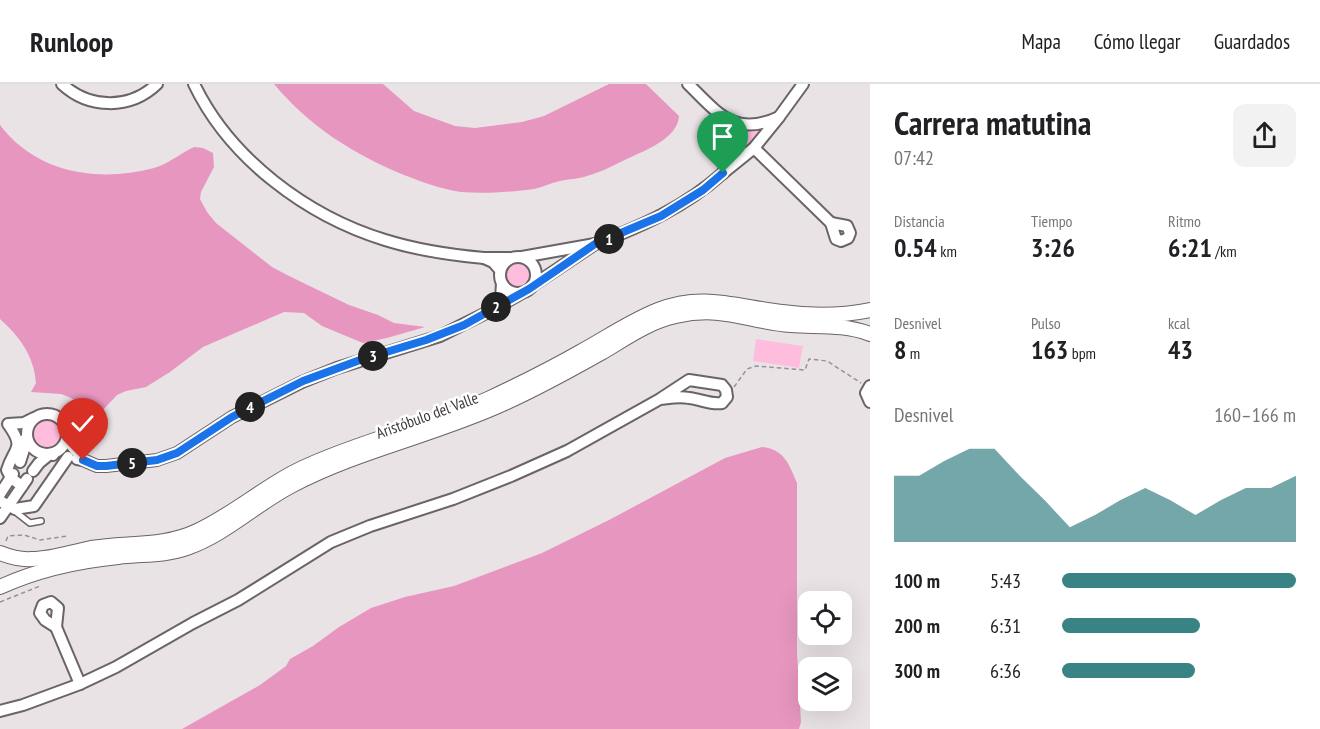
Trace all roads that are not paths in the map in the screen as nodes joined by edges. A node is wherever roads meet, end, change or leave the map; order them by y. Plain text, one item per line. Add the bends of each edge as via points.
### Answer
1 (62, 84) edge
2 (156, 84) edge
3 (194, 84) edge
4 (688, 84) edge
5 (803, 84) edge
6 (779, 117) junction
7 (725, 119) junction
8 (754, 148) junction
9 (723, 173) junction
10 (831, 223) dead end
11 (595, 244) junction
12 (522, 256) junction
13 (484, 258) junction
14 (509, 258) junction
15 (500, 270) junction
16 (502, 284) junction
17 (529, 289) junction
18 (492, 310) junction
19 (870, 310) edge
20 (870, 334) edge
21 (869, 387) edge
22 (660, 399) junction
23 (870, 402) edge
24 (34, 418) junction
25 (4, 423) edge
26 (67, 432) junction
27 (22, 440) junction
28 (50, 454) junction
29 (68, 457) junction
30 (83, 460) junction
31 (15, 470) junction
32 (28, 479) junction
33 (0, 494) edge
34 (4, 504) edge
35 (0, 518) edge
36 (41, 521) dead end
37 (2, 549) edge
38 (0, 587) edge
39 (56, 627) dead end
40 (80, 684) junction
41 (0, 711) edge

1 - 2 street via 91,101 115,103 138,97
3 - 13 street via 220,125 248,158 321,212 399,244
4 - 7 street
5 - 6 street
6 - 7 street via 756,125
6 - 8 street
7 - 9 street via 731,141
8 - 9 street
8 - 10 street
9 - 11 street via 661,216
11 - 12 street
11 - 17 street
12 - 14 street
12 - 17 street via 536,269 535,281
13 - 14 street
13 - 15 street
14 - 15 street
15 - 16 street
16 - 17 street via 520,293
16 - 18 street via 501,297
17 - 18 street
18 - 30 street via 440,336 303,381 232,417 177,453 157,460 106,466
19 - 37 street, Aristóbulo del Valle via 833,315 783,313 724,302 670,306 645,315 538,375 486,399 306,466 196,532 156,542 118,544 46,558 23,559
20 - 38 street, Aristóbulo del Valle via 848,327 789,325 728,313 675,316 642,329 504,404 304,479 188,548 67,565
21 - 23 street
22 - 22 street via 691,398 717,404 727,397 722,385 689,380
22 - 40 street via 567,451 511,476 331,542 238,600
24 - 25 street via 24,423
24 - 26 street via 52,414 62,421
24 - 27 street
25 - 27 street
26 - 28 street via 64,444
26 - 30 street
27 - 28 street via 33,449
27 - 31 street
27 - 31 street via 8,469
28 - 29 street
28 - 32 street
29 - 30 street
29 - 34 street via 34,507 20,509
31 - 32 street
31 - 33 street
32 - 34 street
34 - 35 street
34 - 36 lane via 30,524
39 - 40 street
40 - 41 street

